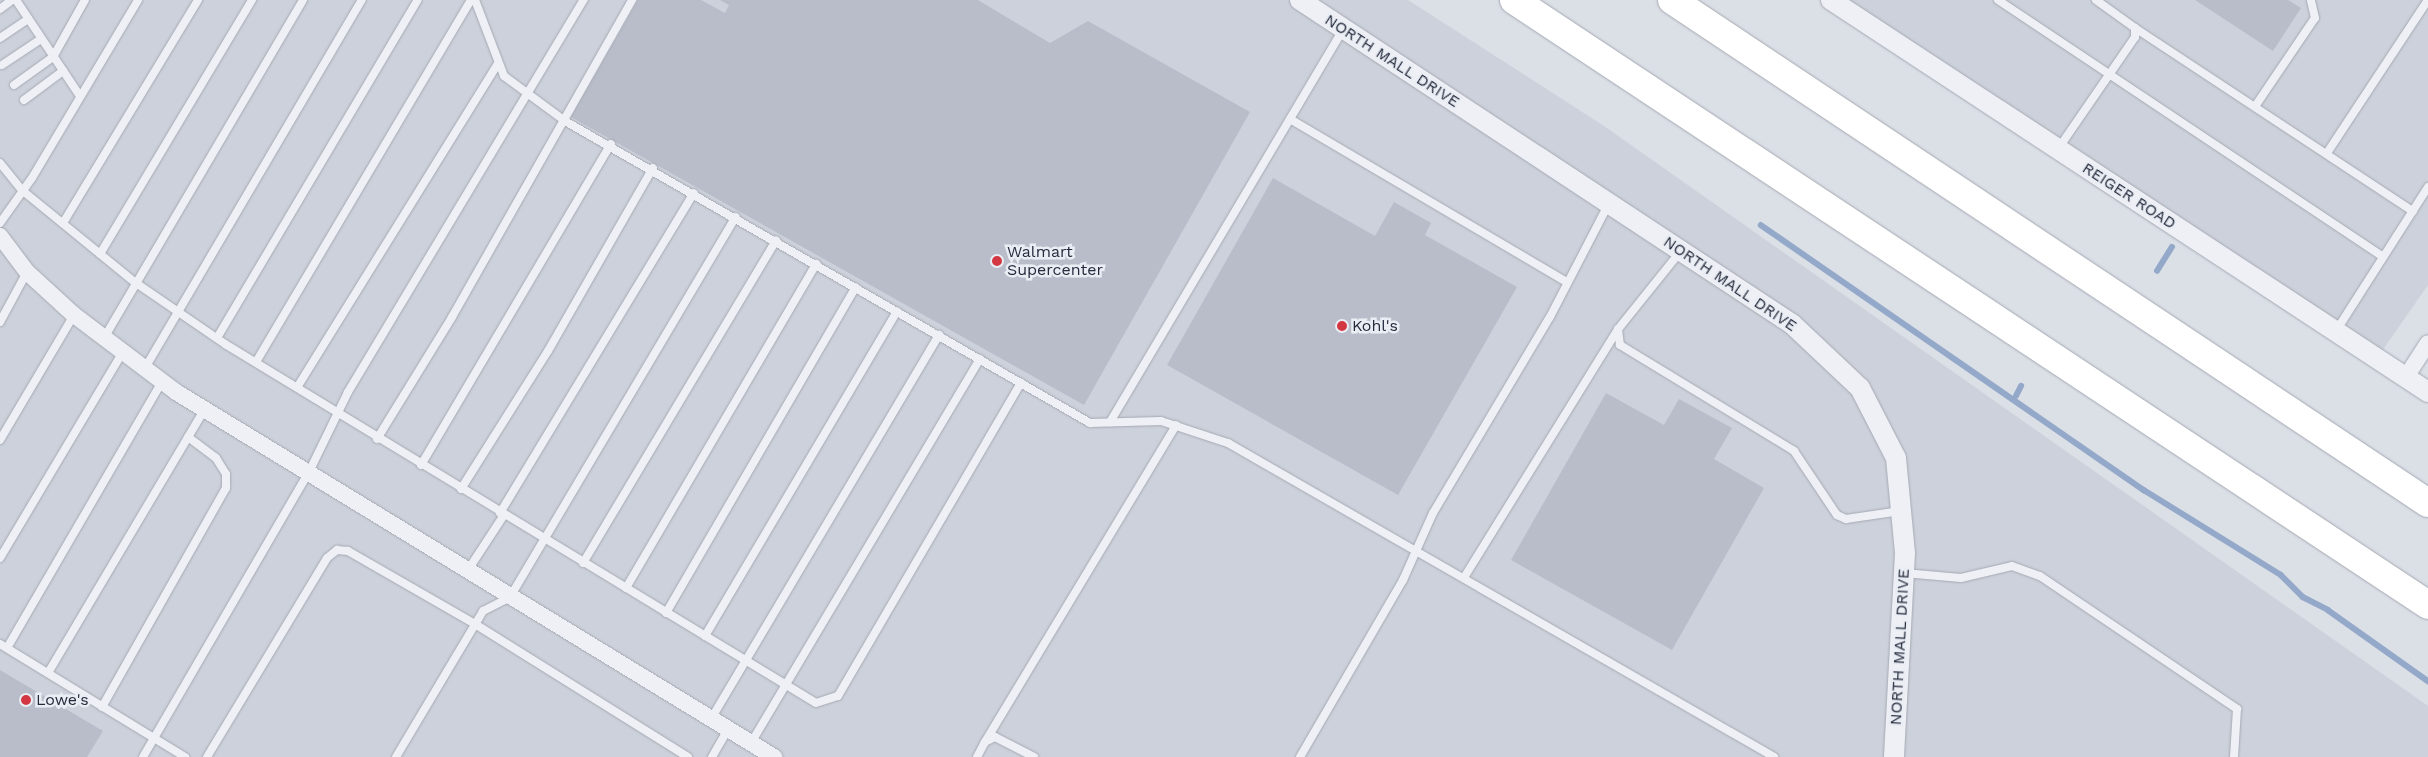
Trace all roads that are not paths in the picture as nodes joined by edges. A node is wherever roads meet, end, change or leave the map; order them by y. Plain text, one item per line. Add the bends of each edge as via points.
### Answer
1 (14, 0) edge
2 (138, 0) edge
3 (198, 0) edge
4 (252, 0) edge
5 (303, 0) edge
6 (362, 0) edge
7 (418, 0) edge
8 (473, 0) edge
9 (584, 0) edge
10 (632, 0) edge
11 (1300, 0) edge
12 (1514, 0) edge
13 (1672, 0) edge
14 (1831, 0) edge
15 (1998, 0) edge
16 (2096, 0) edge
17 (2311, 0) edge
18 (2428, 0) edge
19 (82, 1) edge
20 (0, 9) edge
21 (28, 18) junction
22 (2135, 28) junction
23 (1343, 29) junction
24 (0, 38) edge
25 (41, 39) junction
26 (53, 57) junction
27 (498, 63) junction
28 (2, 65) dead end
29 (63, 71) junction
30 (2110, 74) junction
31 (14, 85) dead end
32 (527, 95) junction
33 (80, 96) junction
34 (24, 100) dead end
35 (2256, 105) junction
36 (1290, 119) junction
37 (565, 121) junction
38 (611, 144) junction
39 (2058, 149) junction
40 (2327, 153) junction
41 (0, 163) edge
42 (653, 168) junction
43 (2428, 187) edge
44 (23, 191) junction
45 (694, 193) junction
46 (1609, 203) junction
47 (2413, 211) junction
48 (736, 217) junction
49 (0, 223) edge
50 (62, 223) junction
51 (0, 236) edge
52 (776, 240) junction
53 (1681, 251) junction
54 (100, 254) junction
55 (2383, 257) junction
56 (816, 264) junction
57 (27, 272) junction
58 (1567, 282) junction
59 (136, 283) junction
60 (856, 287) junction
61 (896, 310) junction
62 (177, 311) junction
63 (74, 315) junction
64 (0, 322) edge
65 (1618, 329) junction
66 (2336, 331) junction
67 (939, 335) junction
68 (217, 338) junction
69 (103, 339) junction
70 (2428, 343) edge
71 (122, 353) junction
72 (980, 359) junction
73 (256, 362) junction
74 (145, 368) junction
75 (2406, 377) junction
76 (162, 382) junction
77 (1021, 383) junction
78 (298, 386) junction
79 (2428, 392) edge
80 (204, 410) junction
81 (339, 410) junction
82 (1110, 422) junction
83 (1176, 425) junction
84 (188, 437) junction
85 (377, 439) junction
86 (0, 440) edge
87 (421, 465) junction
88 (308, 474) junction
89 (461, 489) junction
90 (2428, 503) edge
91 (1901, 511) junction
92 (502, 514) junction
93 (542, 538) junction
94 (1417, 548) junction
95 (0, 558) edge
96 (583, 563) junction
97 (468, 571) junction
98 (1904, 573) junction
99 (1465, 576) junction
100 (626, 588) junction
101 (510, 597) junction
102 (2428, 605) edge
103 (666, 613) junction
104 (475, 624) junction
105 (705, 636) junction
106 (4, 646) edge
107 (744, 660) junction
108 (48, 674) junction
109 (786, 685) junction
110 (102, 707) junction
111 (711, 719) junction
112 (728, 729) junction
113 (154, 739) junction
114 (985, 742) junction
115 (751, 743) junction
116 (143, 757) edge
117 (185, 757) edge
118 (207, 757) edge
119 (396, 757) edge
120 (688, 757) edge
121 (712, 757) edge
122 (774, 757) edge
123 (977, 757) edge
124 (1034, 757) edge
125 (1300, 757) edge
126 (1774, 757) edge
127 (1894, 757) edge
128 (2234, 757) edge

1 - 20 lane
1 - 21 lane
2 - 33 lane
3 - 50 lane
4 - 54 lane
5 - 59 lane
6 - 62 lane
7 - 68 lane
8 - 27 lane
8 - 73 lane
9 - 32 lane
10 - 37 lane
11 - 23 street, NORTH MALL DRIVE
12 - 102 highway
13 - 90 highway
14 - 39 street, REIGER ROAD
15 - 30 lane
16 - 22 lane
17 - 35 lane via 2315,18
18 - 40 lane
19 - 26 lane
21 - 24 lane
21 - 25 lane
22 - 30 lane via 2135,37
22 - 35 lane
23 - 36 lane
23 - 46 street, NORTH MALL DRIVE
25 - 26 lane
25 - 28 lane
26 - 29 lane
26 - 31 lane
27 - 32 lane via 504,76
27 - 78 lane
29 - 33 lane
29 - 34 lane
30 - 39 lane
30 - 55 lane
32 - 37 lane
32 - 81 lane
33 - 44 lane
35 - 40 lane
36 - 58 lane
36 - 82 lane
37 - 38 lane
37 - 85 lane
38 - 42 lane
38 - 87 lane
39 - 66 street, REIGER ROAD
40 - 47 lane
41 - 44 lane
42 - 45 lane
42 - 89 lane via 548,351
43 - 47 lane
44 - 49 lane
44 - 50 lane
45 - 48 lane
45 - 92 lane
46 - 53 street, NORTH MALL DRIVE
46 - 58 lane
47 - 55 lane
48 - 52 lane
48 - 93 lane
50 - 54 lane
51 - 57 street
52 - 56 lane
52 - 96 lane
53 - 65 lane
53 - 91 street, NORTH MALL DRIVE via 1792,324 1860,388 1896,458
54 - 59 lane
55 - 66 lane
56 - 60 lane
56 - 100 lane
57 - 63 street
57 - 64 lane
58 - 94 lane via 1433,513
59 - 62 lane
59 - 69 lane
60 - 61 lane
60 - 103 lane
61 - 67 lane
61 - 105 lane
62 - 68 lane
62 - 74 lane
63 - 69 street
63 - 86 lane
65 - 91 lane via 1620,346 1794,451 1837,515 1846,519
65 - 99 lane
66 - 75 street, REIGER ROAD
67 - 72 lane
67 - 107 lane
68 - 73 lane
69 - 71 street
70 - 75 street
71 - 74 street
71 - 95 lane
72 - 77 lane
72 - 109 lane
73 - 78 lane
74 - 76 street
75 - 79 street, REIGER ROAD
76 - 80 street
76 - 106 lane
77 - 82 lane via 1090,423
77 - 109 lane via 838,696 816,703
78 - 81 lane
80 - 84 lane
80 - 88 street
81 - 85 lane
81 - 88 lane
82 - 83 lane
83 - 94 lane via 1228,442
83 - 114 lane
84 - 108 lane
84 - 110 lane via 216,458 226,474 226,488
85 - 87 lane
87 - 89 lane
88 - 97 street
88 - 113 lane
89 - 92 lane
91 - 98 street, NORTH MALL DRIVE
92 - 93 lane
92 - 97 lane
93 - 96 lane
93 - 101 lane
94 - 99 lane
94 - 125 lane via 1403,580
96 - 100 lane
97 - 101 street
98 - 127 street, NORTH MALL DRIVE
98 - 128 lane via 1961,578 2012,566 2040,576 2237,709
99 - 126 lane
100 - 103 lane
101 - 104 lane via 483,611
101 - 111 street
103 - 105 lane
104 - 118 lane via 348,551 337,550 327,558
104 - 119 lane
104 - 120 lane
105 - 107 lane
106 - 108 lane
107 - 109 lane
107 - 111 lane
108 - 110 lane
109 - 115 lane
110 - 113 lane
111 - 112 street
112 - 115 street
112 - 121 lane
113 - 116 lane
113 - 117 lane
114 - 123 lane
114 - 124 lane via 995,737
115 - 122 street

